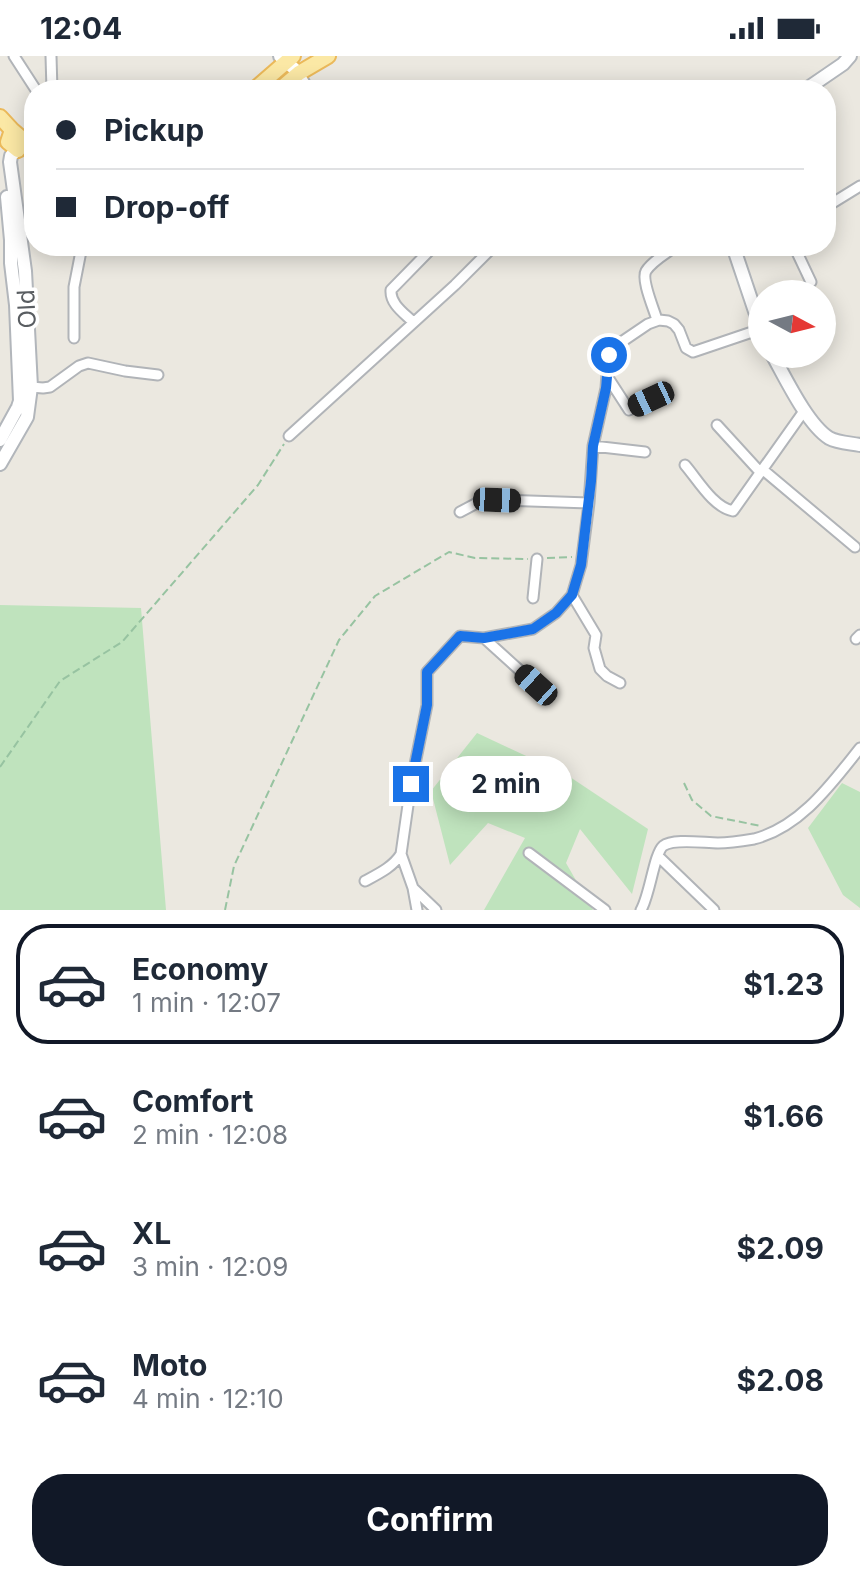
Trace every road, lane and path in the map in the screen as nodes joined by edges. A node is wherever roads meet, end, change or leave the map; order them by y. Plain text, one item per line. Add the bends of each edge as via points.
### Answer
1 (14, 56) edge
2 (51, 56) edge
3 (328, 56) edge
4 (850, 56) edge
5 (286, 58) edge
6 (299, 73) junction
7 (30, 80) edge
8 (52, 80) edge
9 (264, 80) edge
10 (291, 80) edge
11 (303, 80) edge
12 (820, 80) edge
13 (0, 117) edge
14 (13, 142) edge
15 (860, 186) edge
16 (836, 201) edge
17 (80, 256) edge
18 (422, 256) edge
19 (484, 256) edge
20 (663, 256) edge
21 (736, 256) edge
22 (799, 256) edge
23 (11, 263) edge
24 (810, 280) edge
25 (748, 289) edge
26 (657, 320) junction
27 (413, 322) junction
28 (748, 334) edge
29 (74, 338) dead end
30 (780, 368) edge
31 (158, 375) dead end
32 (607, 376) junction
33 (31, 387) junction
34 (651, 399) dead end
35 (804, 411) junction
36 (717, 425) dead end
37 (289, 436) joint
38 (0, 440) edge
39 (860, 445) edge
40 (593, 446) junction
41 (645, 452) dead end
42 (0, 464) edge
43 (685, 465) dead end
44 (761, 471) junction
45 (589, 503) junction
46 (460, 512) dead end
47 (855, 547) dead end
48 (582, 557) junction
49 (537, 559) junction
50 (572, 595) junction
51 (533, 598) dead end
52 (484, 638) junction
53 (620, 683) dead end
54 (536, 685) dead end
55 (860, 748) edge
56 (0, 767) edge
57 (684, 783) dead end
58 (782, 828) junction
59 (529, 853) dead end
60 (401, 854) junction
61 (658, 856) junction
62 (365, 881) dead end
63 (413, 888) junction
64 (225, 910) edge
65 (417, 910) edge
66 (436, 910) edge
67 (605, 910) edge
68 (641, 910) edge
69 (714, 910) edge

1 - 7 street
2 - 8 street
3 - 6 main road
4 - 12 main road
5 - 6 main road
5 - 9 main road
6 - 10 main road
6 - 11 street
13 - 14 main road
14 - 23 main road, Old
15 - 16 street
17 - 29 street
18 - 27 street via 390,292
19 - 27 street
20 - 26 street via 645,273
21 - 25 main road
22 - 24 street
23 - 33 main road, Old
23 - 38 main road, Old via 20,401
26 - 28 street via 674,324 693,352
26 - 32 street via 614,347
27 - 37 street
30 - 35 main road
31 - 33 street via 88,363 48,388
32 - 34 street via 629,410
32 - 40 street
33 - 42 main road, Old via 27,417
35 - 39 main road via 831,439
35 - 44 street
36 - 44 street
37 - 56 path via 258,485 122,642 60,681
40 - 41 street
40 - 45 street
43 - 44 street via 731,512
44 - 47 street
45 - 46 street via 497,500
45 - 48 street
48 - 49 path
48 - 50 street
49 - 51 street
49 - 64 path via 449,552 375,596 339,640 234,866
50 - 52 street via 537,627
50 - 53 street via 596,635 600,669
52 - 54 street
52 - 60 street via 460,636 427,672 427,705
55 - 58 street via 823,794
57 - 58 path via 692,800 711,816
58 - 61 street via 740,841 672,842
59 - 67 street
60 - 62 street
60 - 63 street
61 - 68 street
61 - 69 street
63 - 65 street
63 - 66 street

